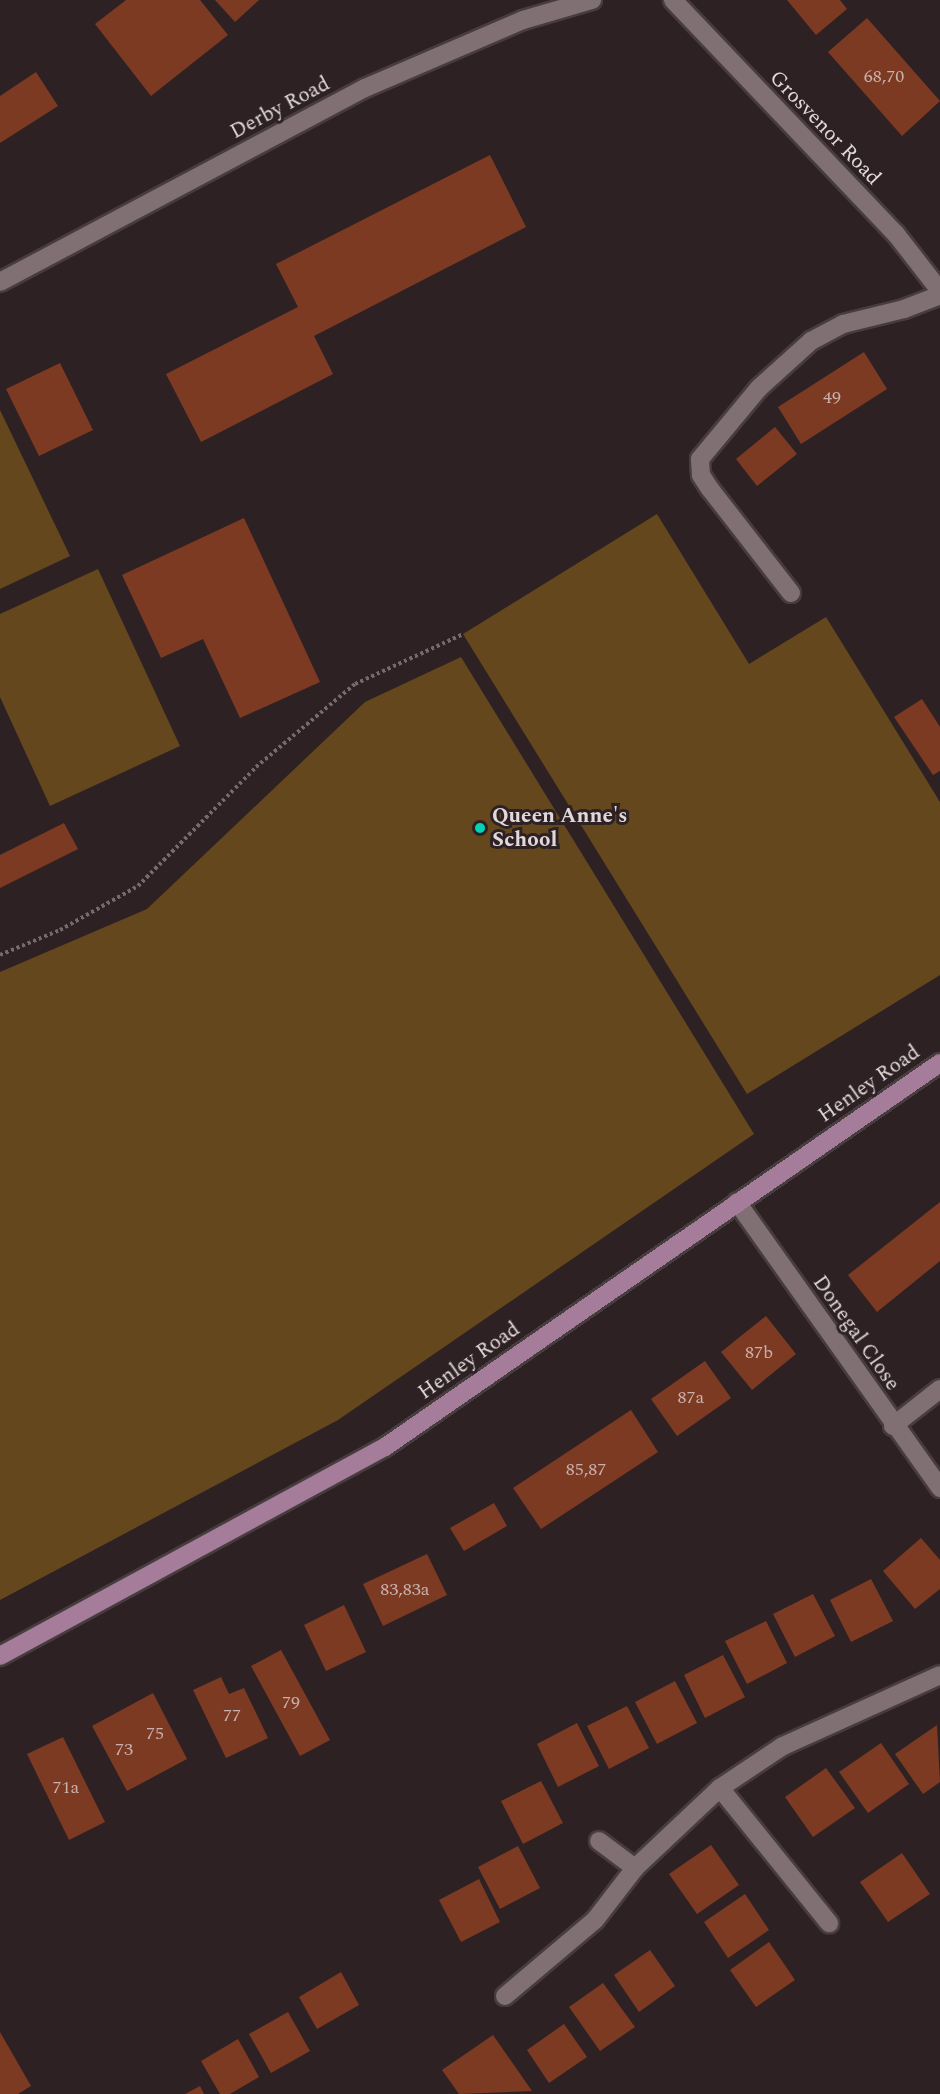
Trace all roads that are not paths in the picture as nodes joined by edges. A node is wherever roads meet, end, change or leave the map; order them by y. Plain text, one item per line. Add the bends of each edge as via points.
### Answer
1 (592, 0) edge
2 (673, 0) edge
3 (0, 282) edge
4 (940, 293) edge
5 (791, 592) dead end
6 (940, 1063) edge
7 (737, 1202) junction
8 (940, 1389) edge
9 (893, 1426) junction
10 (940, 1488) edge
11 (0, 1656) edge
12 (940, 1675) edge
13 (720, 1788) junction
14 (599, 1841) dead end
15 (635, 1868) junction
16 (829, 1923) dead end
17 (505, 1996) dead end

1 - 3 street, Derby Road via 523,20 365,88
2 - 4 street, Grosvenor Road via 896,234
4 - 5 street via 904,309 843,324 811,341 759,388 700,459 701,475 710,489
6 - 7 main road, Henley Road
7 - 9 street, Donegal Close
7 - 11 main road, Henley Road via 385,1447
8 - 9 street
9 - 10 street, Donegal Close
12 - 13 street via 783,1746
13 - 15 street
13 - 16 street
14 - 15 street
15 - 17 street via 611,1902 560,1953

